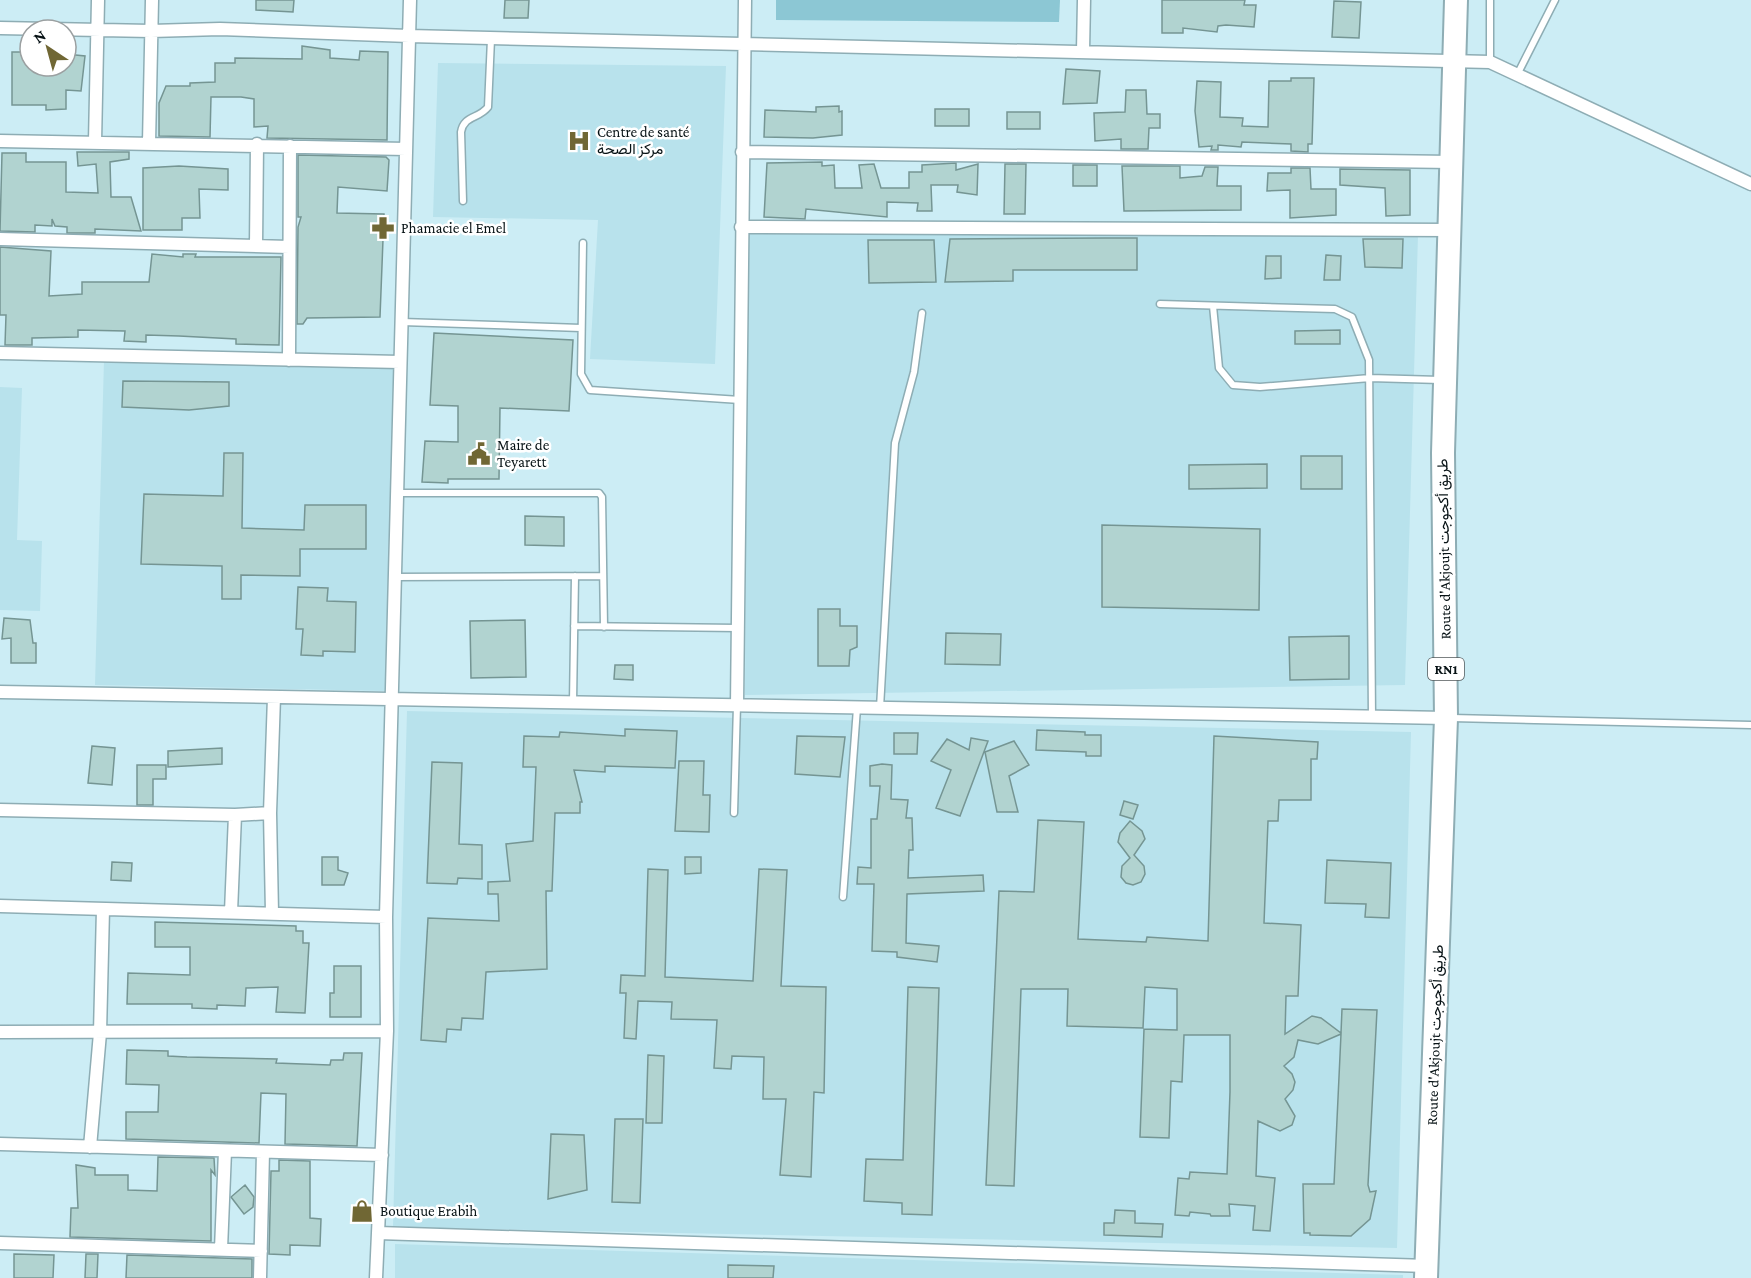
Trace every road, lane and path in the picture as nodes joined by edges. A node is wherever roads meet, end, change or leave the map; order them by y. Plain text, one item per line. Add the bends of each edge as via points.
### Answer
1 (98, 0) edge
2 (152, 0) edge
3 (410, 0) edge
4 (745, 0) edge
5 (1084, 0) edge
6 (1456, 0) edge
7 (1490, 0) edge
8 (1555, 0) edge
9 (0, 28) edge
10 (97, 29) junction
11 (151, 31) junction
12 (409, 36) junction
13 (491, 38) junction
14 (743, 43) junction
15 (1083, 51) junction
16 (1454, 60) junction
17 (1490, 62) junction
18 (1517, 75) junction
19 (0, 141) edge
20 (95, 142) junction
21 (149, 143) junction
22 (257, 144) junction
23 (290, 146) junction
24 (406, 149) junction
25 (742, 152) junction
26 (1452, 162) junction
27 (1751, 184) edge
28 (463, 201) dead end
29 (741, 227) junction
30 (1451, 230) junction
31 (0, 239) edge
32 (583, 243) dead end
33 (256, 245) junction
34 (289, 247) junction
35 (1160, 304) dead end
36 (1213, 306) junction
37 (922, 313) dead end
38 (401, 322) junction
39 (581, 328) junction
40 (0, 353) edge
41 (288, 360) junction
42 (400, 362) junction
43 (1370, 378) junction
44 (1446, 380) junction
45 (740, 400) junction
46 (397, 493) junction
47 (575, 576) junction
48 (602, 576) junction
49 (395, 577) junction
50 (574, 626) junction
51 (604, 627) junction
52 (738, 628) junction
53 (0, 692) edge
54 (274, 697) junction
55 (392, 699) junction
56 (573, 702) junction
57 (737, 705) junction
58 (857, 707) junction
59 (880, 708) junction
60 (1372, 717) junction
61 (1446, 718) junction
62 (1751, 725) edge
63 (0, 810) edge
64 (270, 813) junction
65 (734, 813) dead end
66 (235, 815) junction
67 (843, 897) dead end
68 (0, 906) edge
69 (103, 909) junction
70 (231, 912) junction
71 (272, 913) junction
72 (386, 917) junction
73 (387, 1031) junction
74 (0, 1032) edge
75 (100, 1033) junction
76 (0, 1144) edge
77 (90, 1147) junction
78 (225, 1151) junction
79 (263, 1152) junction
80 (382, 1155) junction
81 (378, 1233) junction
82 (0, 1243) edge
83 (221, 1249) junction
84 (261, 1251) junction
85 (1426, 1272) edge
86 (260, 1278) edge
87 (376, 1278) edge

1 - 10 street
2 - 11 street
3 - 12 street
4 - 14 street
5 - 15 street
6 - 16 highway, Route d'Akjoujt طريق أكجوجت / RN1
7 - 17 lane
8 - 18 lane
9 - 10 street
10 - 11 street
10 - 20 street
11 - 12 street via 220,29
11 - 21 street
12 - 13 street
12 - 24 street
13 - 14 street
13 - 28 lane via 490,101 483,113 462,124
14 - 15 street
14 - 25 street
15 - 16 street
16 - 17 street
16 - 26 highway, Route d'Akjoujt طريق أكجوجت / RN1
17 - 18 street
18 - 27 street
19 - 20 street
20 - 21 street
21 - 22 street
22 - 23 street
22 - 33 street
23 - 24 street
23 - 34 street
24 - 38 street
25 - 26 street
25 - 29 street
26 - 30 highway, Route d'Akjoujt طريق أكجوجت / RN1
29 - 30 street
29 - 45 street
30 - 44 highway, Route d'Akjoujt طريق أكجوجت / RN1
31 - 33 street
32 - 39 lane
33 - 34 street
34 - 41 street
35 - 36 lane
36 - 43 lane via 1344,311 1352,317 1361,336
36 - 43 lane via 1219,368 1233,385 1260,387
37 - 59 lane via 915,372 895,443
38 - 39 lane
38 - 42 street
39 - 45 lane via 580,374 590,390
40 - 41 street
41 - 42 street
42 - 46 street
43 - 44 lane
43 - 60 lane
44 - 61 highway, Route d'Akjoujt طريق أكجوجت / RN1
45 - 52 street
46 - 48 lane via 595,491 602,497
46 - 49 street
47 - 48 lane
47 - 49 lane
47 - 50 lane
48 - 51 lane
49 - 55 street
50 - 51 lane
50 - 56 lane
51 - 52 lane
52 - 57 street
53 - 54 street
54 - 55 street
54 - 64 street
55 - 56 street
55 - 72 street
56 - 57 street
57 - 58 street
57 - 65 lane
58 - 59 street
58 - 67 lane
59 - 60 street
60 - 61 street
61 - 62 lane
61 - 85 highway, Route d'Akjoujt طريق أكجوجت / RN1
63 - 66 street
64 - 66 street
64 - 71 street
66 - 70 street
68 - 69 street
69 - 70 street
69 - 75 street
70 - 71 street
71 - 72 street
72 - 73 street
73 - 75 street
73 - 80 street
74 - 75 street
75 - 77 street
76 - 77 street
77 - 78 street
78 - 79 street
78 - 83 street
79 - 80 street
79 - 84 street
80 - 81 street
81 - 85 street
81 - 87 street
82 - 83 street
83 - 84 street
84 - 86 street

